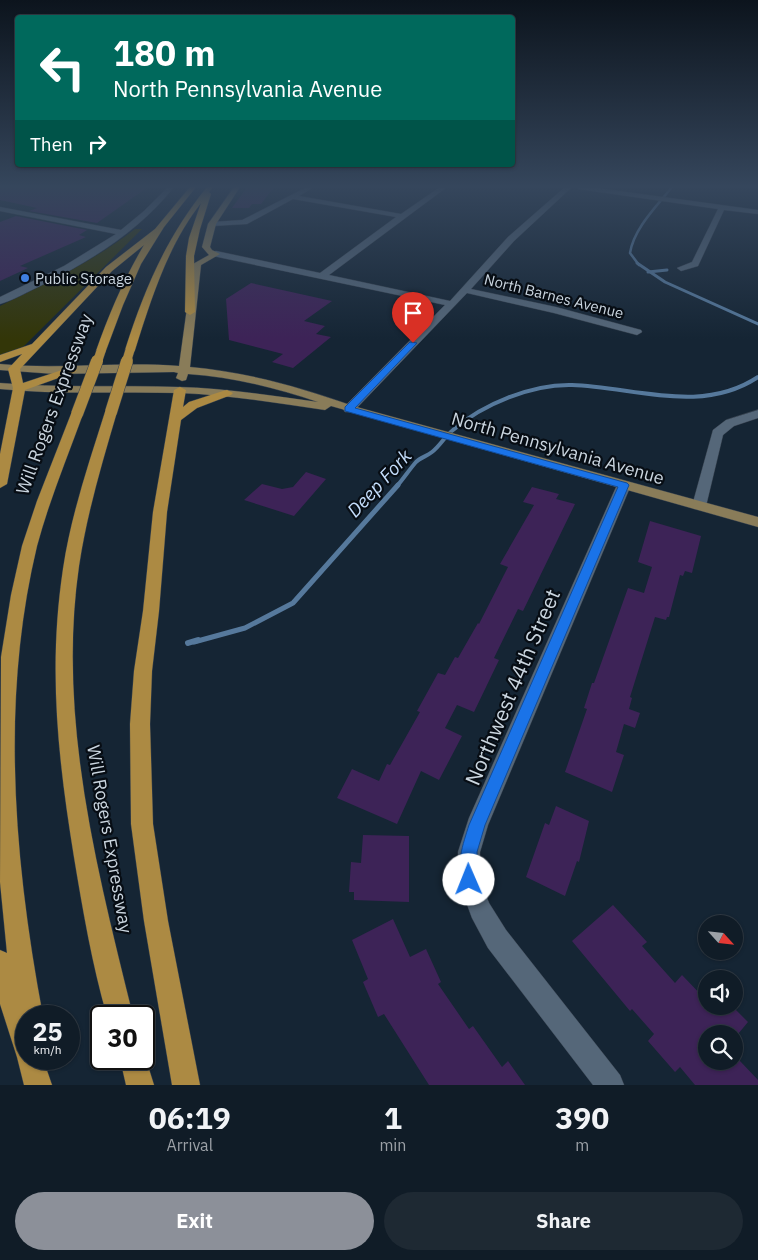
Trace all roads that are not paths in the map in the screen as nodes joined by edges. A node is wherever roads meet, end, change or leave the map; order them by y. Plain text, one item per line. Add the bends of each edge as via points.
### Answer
1 (115, 238) edge
2 (148, 238) edge
3 (152, 238) edge
4 (174, 238) edge
5 (193, 238) edge
6 (208, 238) edge
7 (373, 238) edge
8 (513, 238) edge
9 (707, 238) edge
10 (216, 254) junction
11 (681, 268) dead end
12 (321, 277) junction
13 (464, 290) junction
14 (0, 301) edge
15 (452, 304) junction
16 (190, 312) junction
17 (636, 332) dead end
18 (36, 346) junction
19 (187, 353) junction
20 (0, 359) edge
21 (0, 367) edge
22 (14, 369) junction
23 (184, 369) junction
24 (71, 370) junction
25 (214, 372) junction
26 (0, 386) edge
27 (19, 388) junction
28 (136, 390) junction
29 (180, 390) junction
30 (227, 393) junction
31 (349, 409) junction
32 (758, 414) edge
33 (175, 419) junction
34 (0, 484) edge
35 (624, 485) junction
36 (699, 506) junction
37 (758, 522) edge
38 (0, 962) edge
39 (28, 1005) edge
40 (117, 1005) edge
41 (15, 1011) edge
42 (34, 1070) edge
43 (38, 1070) edge
44 (136, 1070) edge
45 (39, 1085) edge
46 (140, 1085) edge
47 (186, 1085) edge
48 (610, 1085) edge

1 - 14 street via 58,273
2 - 18 highway via 109,270
3 - 39 highway, Will Rogers Expressway, bridge via 128,279 44,501 19,594 3,752 8,840 20,960
4 - 40 highway, Will Rogers Expressway, bridge via 145,301 82,512 71,566 64,650 71,774 90,885
5 - 16 highway via 189,264
6 - 10 main road via 208,252
7 - 12 street
8 - 13 street
9 - 11 street via 695,264
10 - 12 street
10 - 16 main road via 197,264
12 - 15 street
13 - 15 street
13 - 17 street, North Barnes Avenue
15 - 31 street
16 - 19 main road
18 - 20 highway
18 - 22 highway
19 - 23 main road
19 - 25 main road
21 - 22 main road, North Pennsylvania Avenue
22 - 24 main road, North Pennsylvania Avenue
22 - 27 highway
23 - 24 main road, North Pennsylvania Avenue
23 - 25 main road, North Pennsylvania Avenue
23 - 28 main road
23 - 29 main road
24 - 27 highway
25 - 31 main road, North Pennsylvania Avenue via 284,386
26 - 27 main road, North Pennsylvania Avenue
27 - 28 main road, North Pennsylvania Avenue
27 - 34 highway
28 - 29 main road, North Pennsylvania Avenue
29 - 30 main road, North Pennsylvania Avenue
29 - 33 highway
30 - 31 main road, North Pennsylvania Avenue
30 - 33 highway via 193,405
31 - 35 main road, North Pennsylvania Avenue
32 - 36 street via 730,423 717,432
33 - 47 highway via 160,512 142,670 140,724 142,824
35 - 36 main road, North Pennsylvania Avenue
35 - 48 street, Northwest 44th Street via 477,825 469,852 469,880 480,910 497,939
36 - 37 main road, North Pennsylvania Avenue
38 - 41 highway
42 - 45 highway
43 - 45 highway
44 - 46 highway

